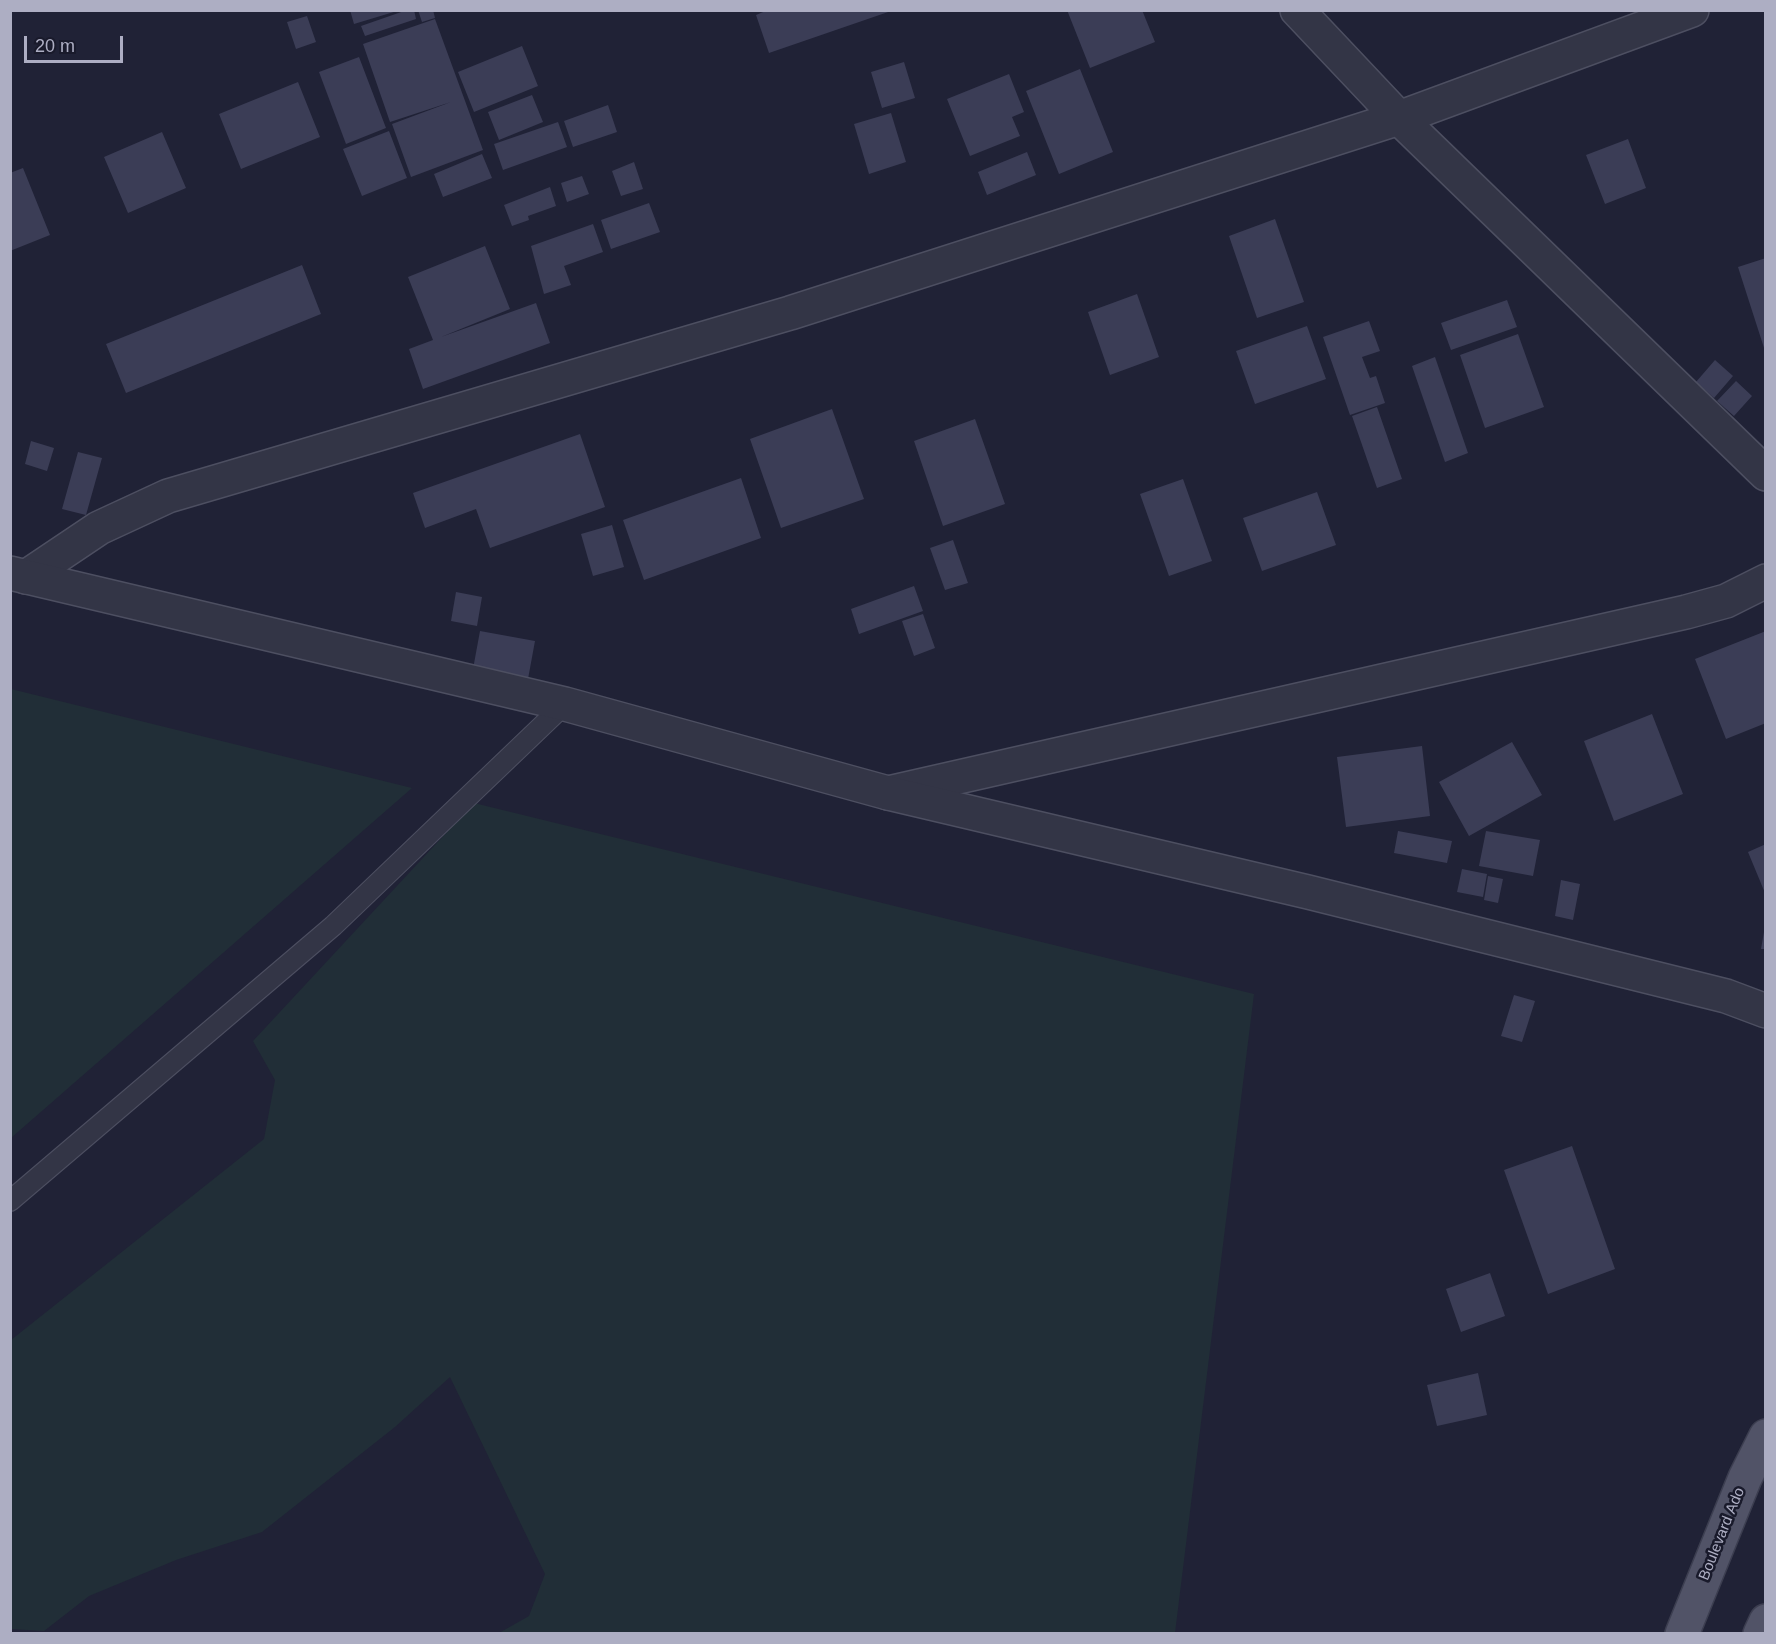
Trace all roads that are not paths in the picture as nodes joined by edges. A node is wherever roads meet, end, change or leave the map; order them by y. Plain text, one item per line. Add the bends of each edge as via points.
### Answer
1 (1297, 10) edge
2 (1692, 10) edge
3 (1399, 118) junction
4 (1766, 474) edge
5 (19, 575) edge
6 (1766, 582) edge
7 (565, 704) junction
8 (888, 793) junction
9 (1766, 989) edge
10 (1726, 996) junction
11 (1766, 1011) edge
12 (10, 1201) edge
13 (1766, 1436) edge
14 (1766, 1621) edge
15 (1682, 1634) edge
16 (1760, 1634) edge

1 - 3 street
2 - 3 street
3 - 4 street
3 - 5 street via 790,313 168,496 99,528
5 - 7 street
6 - 8 street via 1726,601 1686,612
7 - 8 street
7 - 12 lane via 333,926
8 - 10 street
9 - 10 street
10 - 11 street
13 - 15 main road, Boulevard Ado
14 - 16 main road

